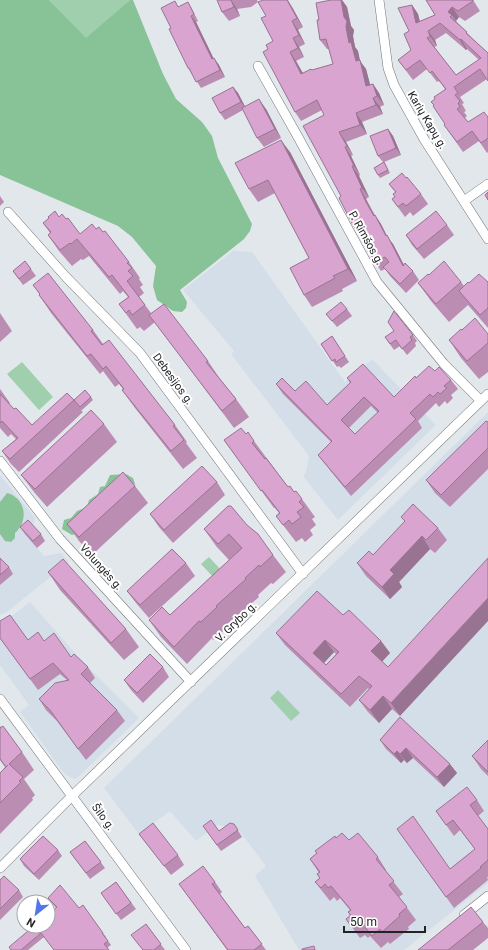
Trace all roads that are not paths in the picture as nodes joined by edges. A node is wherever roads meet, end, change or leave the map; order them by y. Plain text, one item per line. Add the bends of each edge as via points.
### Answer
1 (379, 0) edge
2 (258, 66) dead end
3 (488, 184) edge
4 (464, 201) junction
5 (8, 212) dead end
6 (488, 239) edge
7 (488, 394) edge
8 (481, 401) junction
9 (0, 461) edge
10 (303, 574) junction
11 (191, 682) junction
12 (0, 698) edge
13 (72, 796) junction
14 (0, 868) edge
15 (488, 896) edge
16 (458, 920) edge
17 (186, 950) edge

1 - 4 street, Karių Kapų g. via 388,68 394,85 421,134
2 - 8 street, P. Rimšos g. via 376,282 444,364
3 - 4 street
4 - 6 street, Karių Kapų g.
5 - 10 street, Debesijos g. via 66,277 140,353
7 - 8 street, V. Grybo g.
8 - 10 street, V. Grybo g.
9 - 11 street, Volungės g. via 68,548
10 - 11 street, V. Grybo g.
11 - 13 street, V. Grybo g.
12 - 13 street, Šilo g.
13 - 14 street, V. Grybo g.
13 - 17 street, Šilo g.
15 - 16 street

